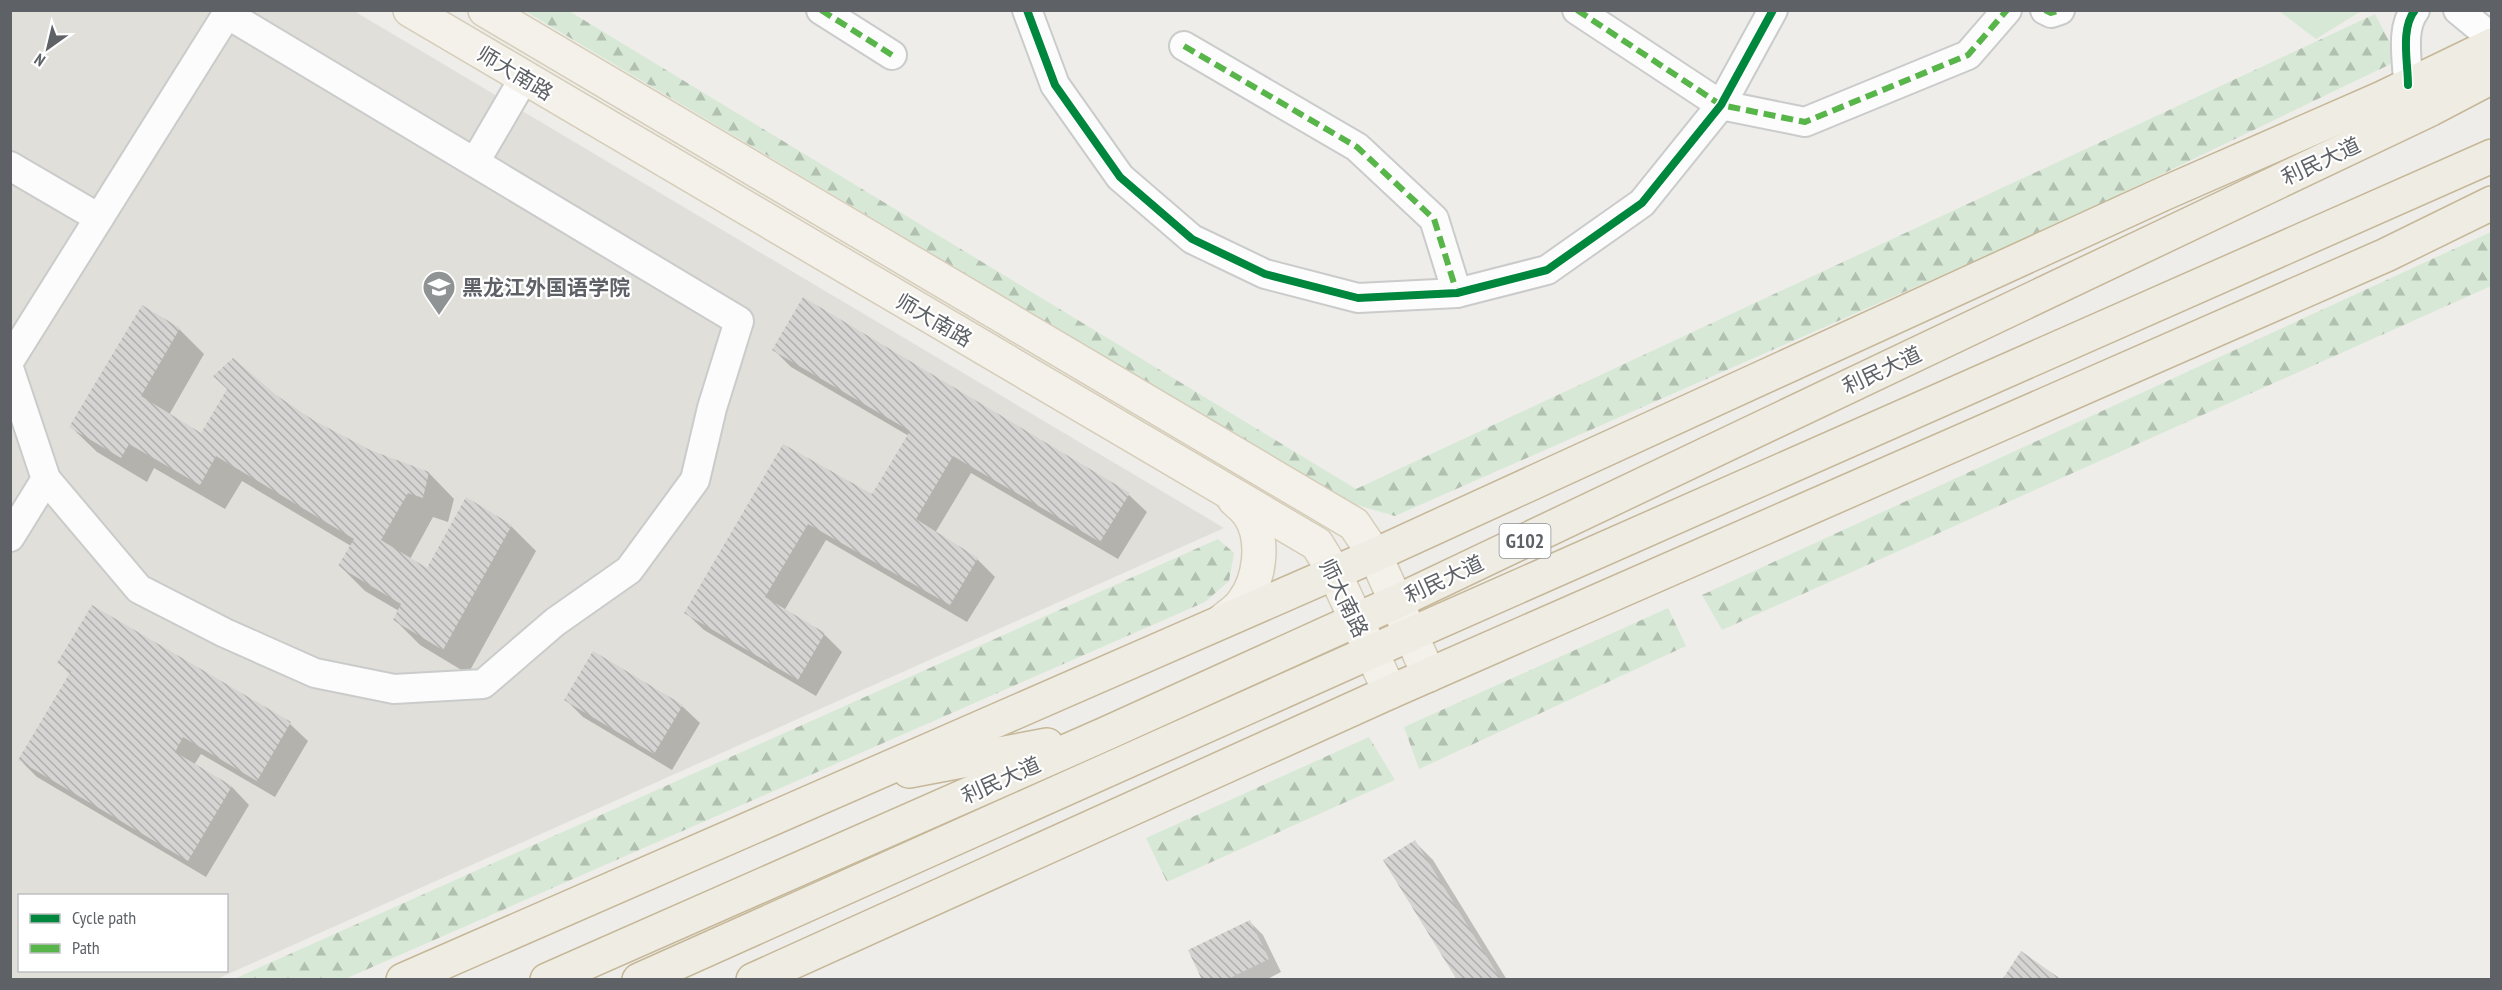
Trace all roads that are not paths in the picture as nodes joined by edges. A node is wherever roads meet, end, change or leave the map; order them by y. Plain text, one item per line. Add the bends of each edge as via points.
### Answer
1 (410, 10) edge
2 (486, 10) edge
3 (821, 10) edge
4 (1027, 10) edge
5 (1576, 10) edge
6 (1773, 10) edge
7 (2007, 10) edge
8 (2045, 10) edge
9 (2060, 10) edge
10 (2415, 10) edge
11 (2458, 10) edge
12 (2492, 39) edge
13 (2492, 45) edge
14 (1184, 46) dead end
15 (892, 55) dead end
16 (2492, 77) edge
17 (524, 78) junction
18 (2395, 92) junction
19 (1721, 105) junction
20 (2431, 109) junction
21 (2488, 160) edge
22 (475, 162) junction
23 (10, 166) edge
24 (2425, 185) junction
25 (2492, 203) edge
26 (99, 218) junction
27 (2386, 255) junction
28 (1457, 293) junction
29 (10, 360) edge
30 (10, 371) edge
31 (46, 479) junction
32 (1224, 489) junction
33 (10, 537) edge
34 (1376, 555) junction
35 (1334, 572) junction
36 (1396, 602) junction
37 (1356, 619) junction
38 (1222, 621) junction
39 (1411, 634) junction
40 (1371, 653) junction
41 (1429, 675) junction
42 (1390, 692) junction
43 (1105, 734) junction
44 (850, 783) junction
45 (1104, 821) junction
46 (896, 866) junction
47 (403, 980) edge
48 (547, 980) edge
49 (639, 980) edge
50 (753, 980) edge

1 - 17 main road, 师大南路
2 - 34 main road, 师大南路 via 1354,524
3 - 15 street
4 - 28 street via 1055,85 1120,177 1192,239 1265,274 1358,298
5 - 19 street
6 - 19 street
7 - 19 street via 1968,56 1805,122
8 - 9 street
10 - 18 street via 2409,18
11 - 12 street
13 - 18 highway
14 - 28 street via 1357,147 1434,219
16 - 20 highway, 利民大道 / G102
17 - 22 street
17 - 32 main road, 师大南路
18 - 20 highway
18 - 34 highway via 2163,194
19 - 28 street via 1642,203 1547,270
20 - 36 highway, 利民大道 / G102
21 - 24 highway, 利民大道 / G102
22 - 26 street via 227,14
22 - 31 street via 739,321 695,480 629,570 555,622 483,684 383,687 315,673 225,633 139,589
23 - 26 street
24 - 27 highway
24 - 39 highway, 利民大道 / G102
25 - 27 highway
26 - 29 street
27 - 41 highway
30 - 31 street
31 - 33 street
32 - 35 main road, 师大南路 via 1317,544
32 - 38 main road via 1249,513 1256,526 1259,554 1244,602
34 - 35 highway
34 - 36 main road, 师大南路
35 - 37 main road, 师大南路
35 - 38 highway
36 - 37 highway, 利民大道 / G102
36 - 39 main road, 师大南路
37 - 40 main road, 师大南路
37 - 43 highway, 利民大道 / G102
38 - 44 highway
39 - 40 highway, 利民大道 / G102
39 - 41 main road, 师大南路
40 - 42 main road, 师大南路
40 - 46 highway, 利民大道 / G102
41 - 42 highway
42 - 45 highway
43 - 44 highway
43 - 48 highway, 利民大道 / G102
44 - 47 highway
45 - 46 highway
45 - 50 highway
46 - 49 highway, 利民大道 / G102

